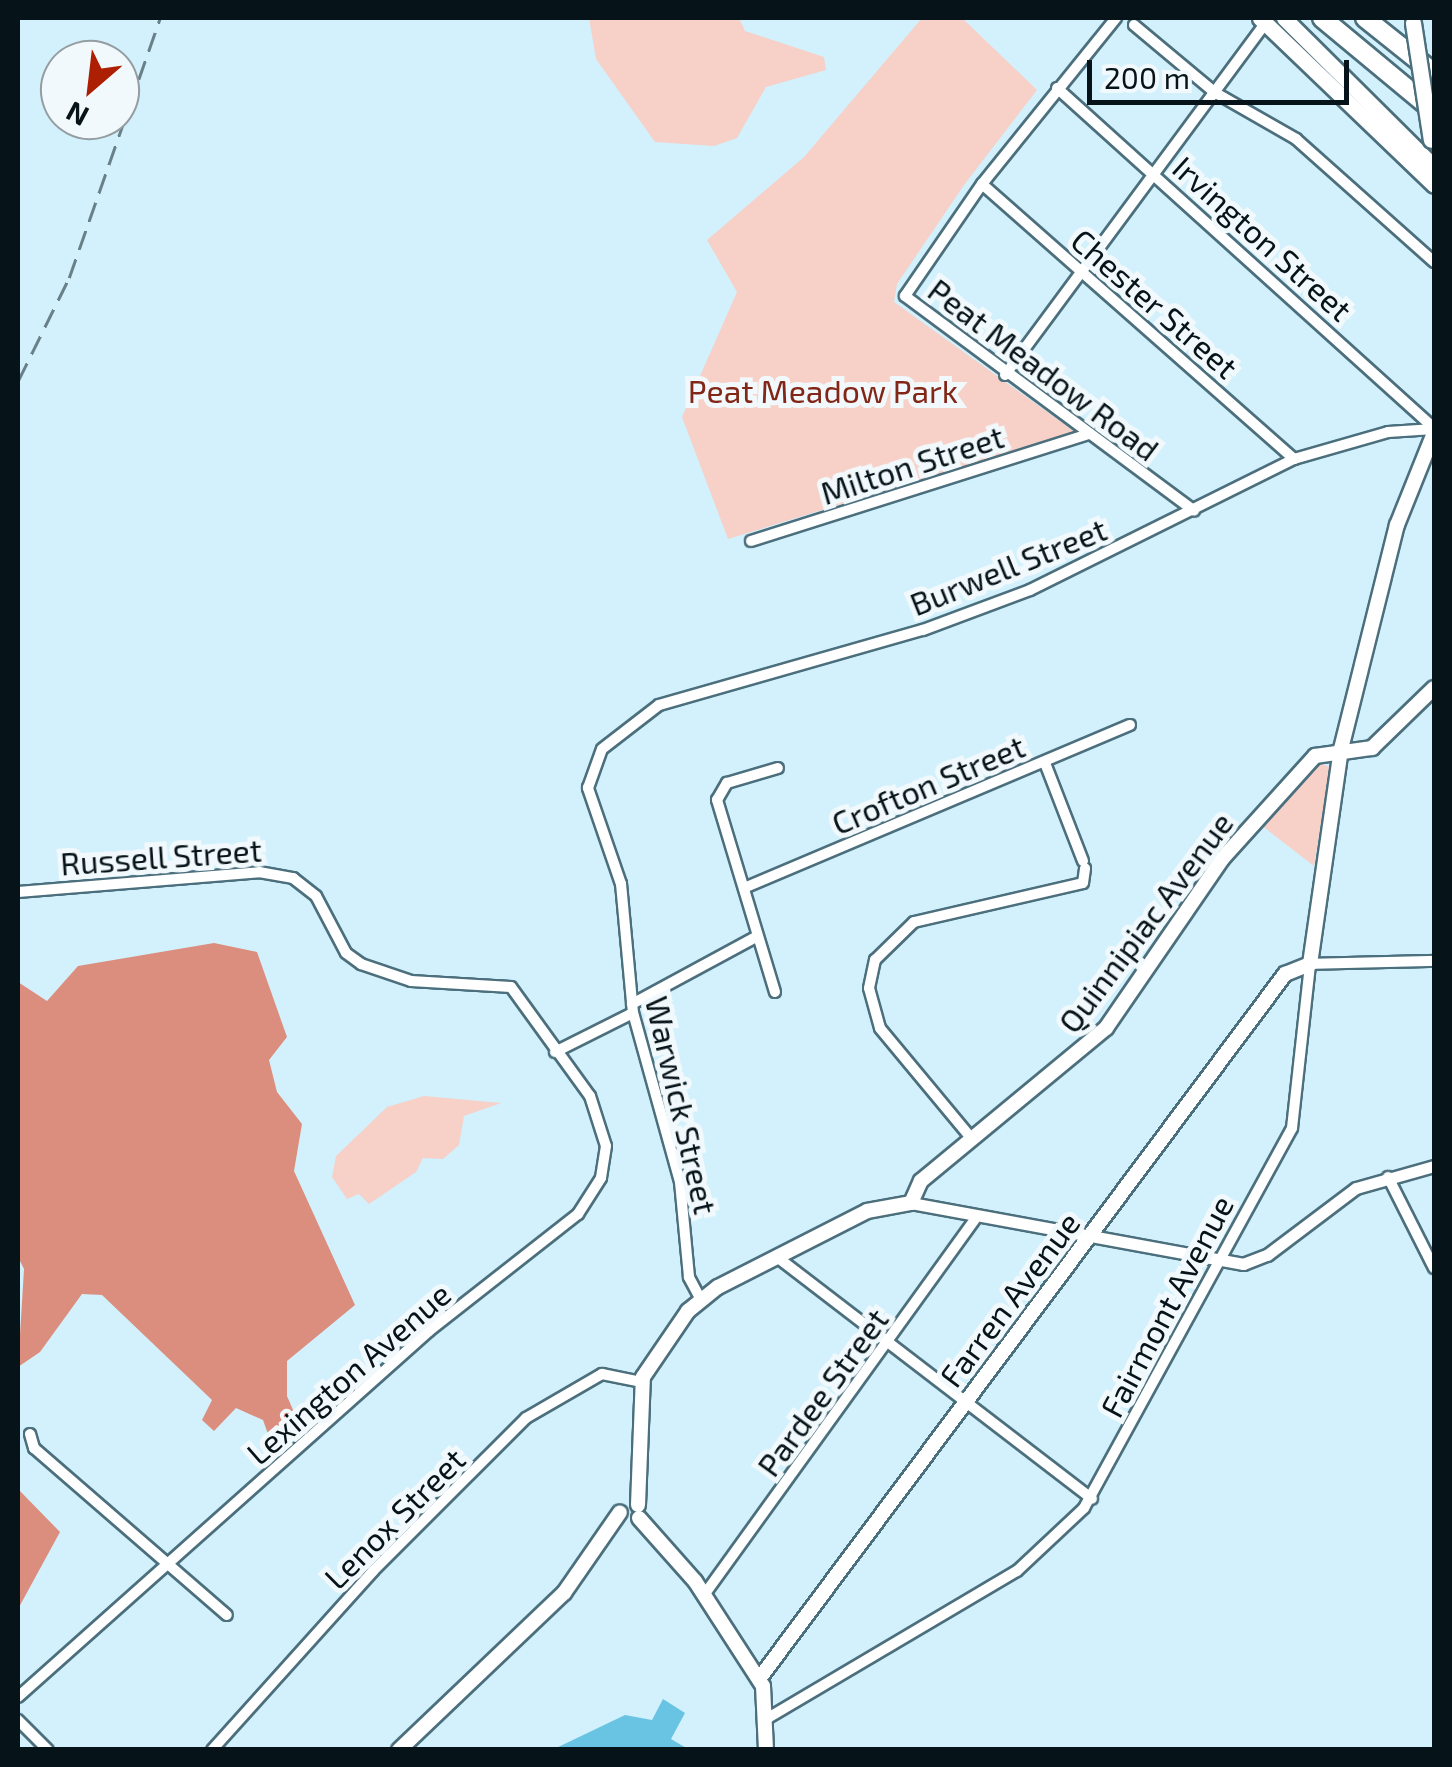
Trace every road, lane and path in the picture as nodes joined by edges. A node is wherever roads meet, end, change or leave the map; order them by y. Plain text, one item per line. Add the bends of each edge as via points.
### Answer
1 (1116, 18) edge
2 (1284, 18) edge
3 (1322, 18) edge
4 (1367, 18) edge
5 (1262, 20) edge
6 (1412, 20) edge
7 (1134, 26) dead end
8 (1434, 73) edge
9 (1057, 88) junction
10 (1214, 92) junction
11 (1429, 110) edge
12 (1411, 134) junction
13 (1390, 142) junction
14 (1433, 145) edge
15 (1434, 167) edge
16 (1153, 174) junction
17 (982, 184) junction
18 (1434, 184) edge
19 (1434, 262) edge
20 (1082, 270) junction
21 (1005, 375) junction
22 (1434, 430) edge
23 (1089, 434) junction
24 (1294, 459) junction
25 (1194, 510) junction
26 (751, 541) dead end
27 (1434, 688) edge
28 (1130, 725) dead end
29 (602, 749) joint
30 (1341, 749) junction
31 (1045, 763) junction
32 (778, 768) dead end
33 (744, 888) junction
34 (18, 892) edge
35 (754, 938) junction
36 (1434, 961) edge
37 (1310, 964) junction
38 (776, 992) dead end
39 (632, 1008) junction
40 (555, 1052) junction
41 (972, 1139) junction
42 (1434, 1166) edge
43 (1388, 1177) junction
44 (910, 1204) junction
45 (978, 1216) junction
46 (1089, 1237) junction
47 (777, 1256) junction
48 (1221, 1263) junction
49 (1434, 1268) edge
50 (700, 1298) junction
51 (888, 1344) junction
52 (642, 1382) junction
53 (965, 1402) junction
54 (30, 1434) dead end
55 (1092, 1499) junction
56 (630, 1513) junction
57 (168, 1565) junction
58 (704, 1595) junction
59 (226, 1615) dead end
60 (759, 1679) junction
61 (18, 1697) edge
62 (768, 1718) junction
63 (18, 1720) edge
64 (48, 1750) edge
65 (212, 1750) edge
66 (399, 1750) edge
67 (766, 1750) edge

1 - 9 street, Peat Meadow Road
2 - 12 main road
3 - 11 highway
4 - 8 highway
5 - 10 street
5 - 13 main road
6 - 11 main road, bridge
7 - 10 street
9 - 16 street, Irvington Street
9 - 17 street, Peat Meadow Road
10 - 16 street
10 - 19 street via 1296,139
11 - 12 main road
11 - 14 main road, bridge
12 - 13 main road
12 - 15 main road
13 - 18 main road
16 - 20 street
16 - 22 street, Irvington Street
17 - 20 street, Chester Street
17 - 21 street, Peat Meadow Road via 905,296
20 - 21 street
20 - 24 street, Chester Street
21 - 23 street, Peat Meadow Road
22 - 24 street, Burwell Street via 1388,432
22 - 30 main road, Fairmont Avenue via 1397,525
23 - 25 street, Peat Meadow Road
23 - 26 street, Milton Street
24 - 25 street, Burwell Street
25 - 29 street, Burwell Street via 961,616 659,705
27 - 30 main road, Quinnipiac Avenue via 1372,748
28 - 31 street, Crofton Street
29 - 39 street, Warwick Street via 588,788 621,884
30 - 37 main road, Fairmont Avenue
30 - 41 main road, Quinnipiac Avenue via 1315,756 1222,859 1106,1028
31 - 33 street, Crofton Street
31 - 41 street via 1084,864 1083,883 914,922 875,960 868,988 880,1028
32 - 33 street via 731,780 717,800
33 - 35 street
34 - 40 street, Russell Street via 282,874 316,896 352,959 411,982 511,987
35 - 38 street
35 - 39 street
36 - 37 street
37 - 46 main road, Farren Avenue via 1285,974
37 - 48 street, Fairmont Avenue via 1292,1128
39 - 40 street
39 - 50 street, Warwick Street via 680,1182 689,1276
40 - 57 street, Lexington Avenue via 590,1096 606,1136 601,1178 585,1207 430,1331
41 - 44 main road, Quinnipiac Avenue via 916,1188
42 - 43 street
43 - 48 street via 1356,1188 1267,1255
43 - 49 street
44 - 45 street
44 - 47 main road via 867,1211
45 - 46 street
45 - 51 street, Pardee Street
46 - 48 street
46 - 53 main road, Farren Avenue
47 - 50 main road
47 - 51 street
48 - 55 street, Fairmont Avenue
50 - 52 main road via 655,1348
51 - 53 street
51 - 58 street, Pardee Street
52 - 56 main road
52 - 65 street, Lenox Street via 602,1374 526,1418 372,1571
53 - 55 street
53 - 60 main road, Farren Avenue
54 - 57 street via 34,1448
55 - 62 street, Fairmont Avenue via 1018,1571
56 - 58 main road
56 - 66 main road via 558,1599
57 - 59 street
57 - 61 street, Lexington Avenue
58 - 60 main road
60 - 62 main road
62 - 67 main road
63 - 64 street

